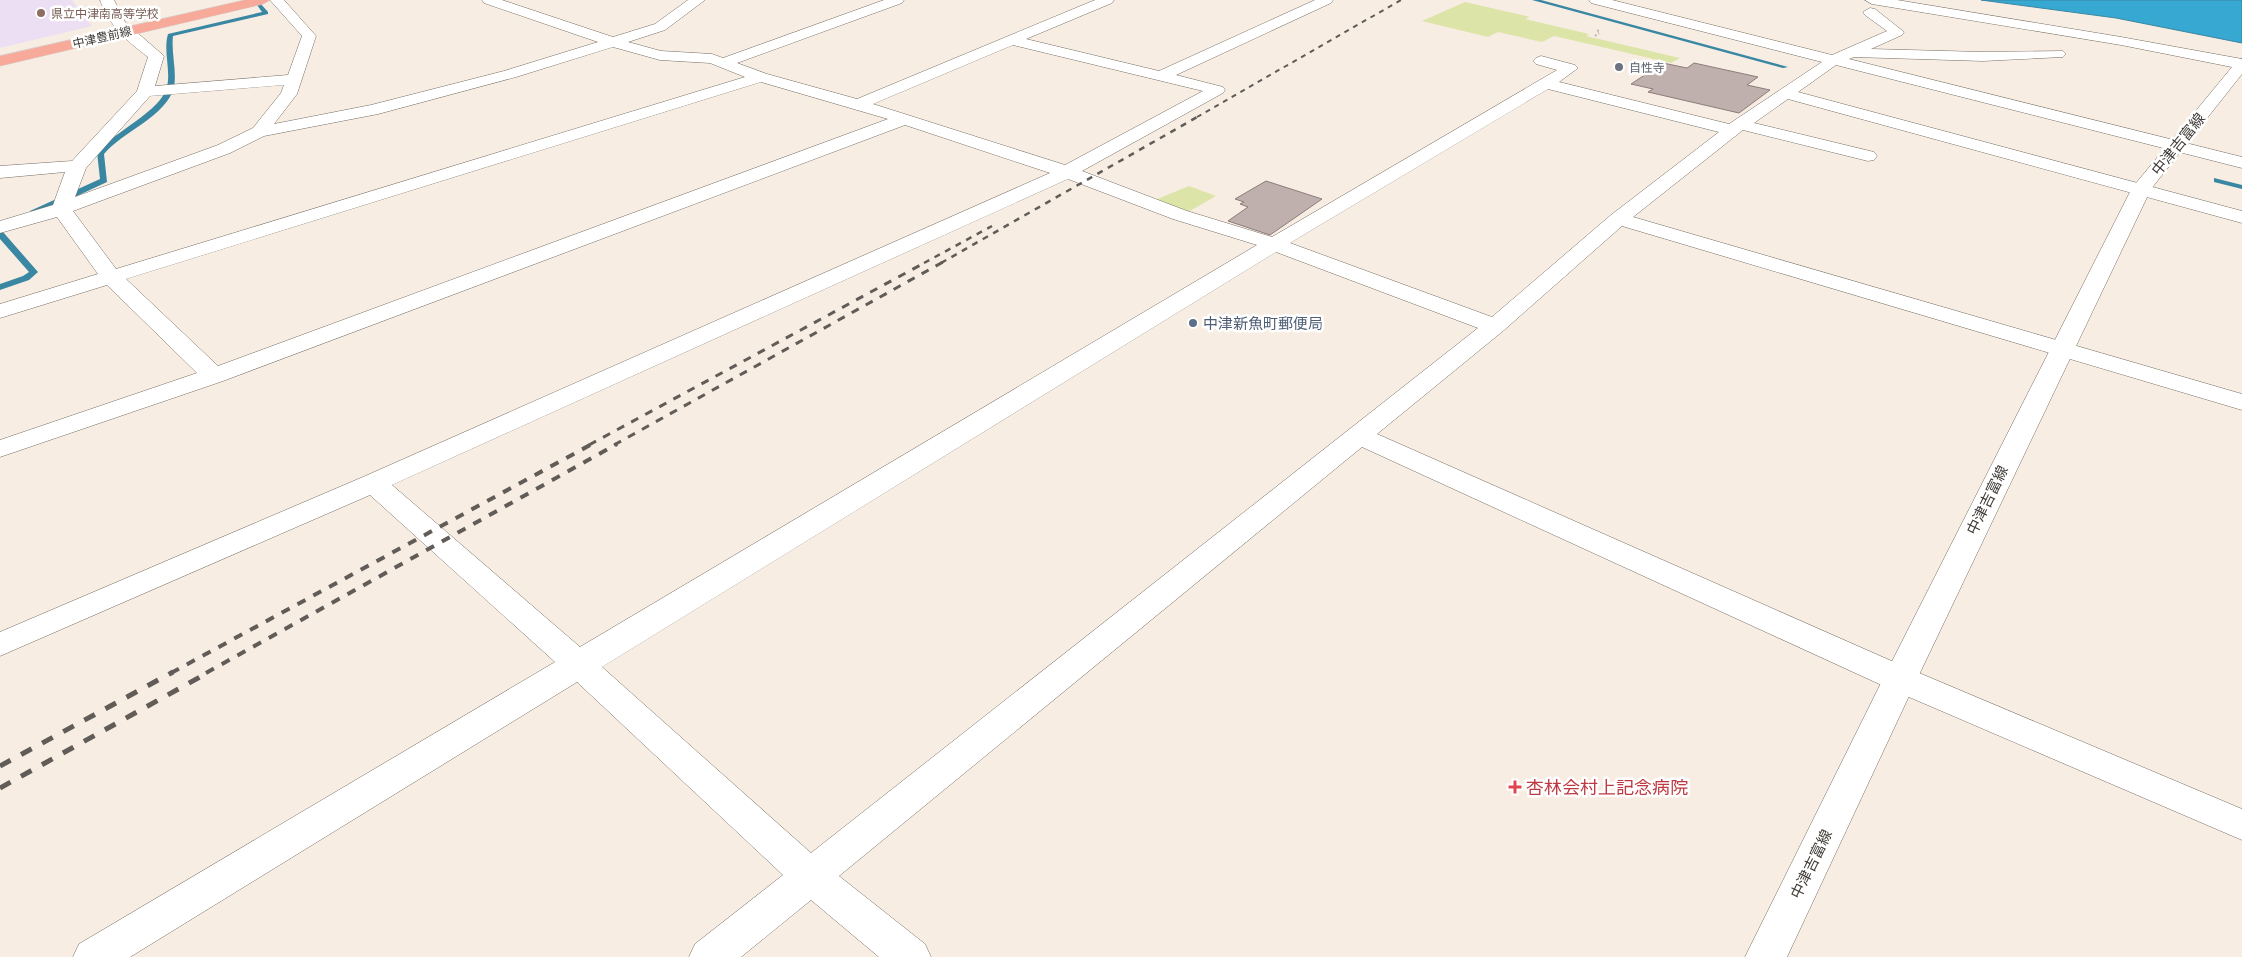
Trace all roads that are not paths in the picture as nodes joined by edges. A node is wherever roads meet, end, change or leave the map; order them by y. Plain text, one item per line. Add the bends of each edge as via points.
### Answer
1 (107, 0) edge
2 (263, 0) edge
3 (277, 0) edge
4 (489, 0) edge
5 (698, 0) edge
6 (897, 0) edge
7 (1107, 0) edge
8 (1326, 0) edge
9 (1596, 0) edge
10 (849, 2) dead end
11 (1871, 6) edge
12 (875, 7) junction
13 (125, 32) junction
14 (1011, 40) junction
15 (613, 42) junction
16 (1851, 52) junction
17 (2058, 54) dead end
18 (1834, 60) junction
19 (0, 61) edge
20 (1541, 61) dead end
21 (722, 63) junction
22 (2242, 64) edge
23 (1162, 76) junction
24 (761, 77) junction
25 (295, 79) junction
26 (1546, 84) junction
27 (145, 92) junction
28 (1784, 93) junction
29 (858, 104) junction
30 (905, 119) junction
31 (1736, 127) junction
32 (260, 132) junction
33 (2176, 147) junction
34 (1868, 156) dead end
35 (2242, 163) edge
36 (77, 166) junction
37 (0, 172) edge
38 (1067, 172) junction
39 (2142, 188) junction
40 (61, 209) junction
41 (2242, 217) edge
42 (1618, 219) junction
43 (0, 227) edge
44 (1274, 244) junction
45 (111, 277) junction
46 (0, 311) edge
47 (1495, 326) junction
48 (2061, 349) junction
49 (214, 376) junction
50 (2242, 402) edge
51 (1357, 435) junction
52 (0, 449) edge
53 (373, 483) junction
54 (0, 645) edge
55 (579, 665) junction
56 (1900, 679) junction
57 (2242, 825) edge
58 (810, 876) junction
59 (94, 957) edge
60 (710, 957) edge
61 (910, 957) edge
62 (1766, 957) edge

1 - 13 street via 111,14
2 - 13 main road, 中津豊前線
3 - 25 street via 309,36
4 - 15 street
5 - 15 street via 669,23
6 - 12 street
7 - 14 street
8 - 23 street
9 - 18 street
10 - 12 street
11 - 16 street via 1897,32
11 - 22 street via 2121,41
12 - 21 street
13 - 19 main road, 中津豊前線
13 - 27 street via 156,56
14 - 23 street
14 - 29 street
15 - 21 street via 660,55 712,59
15 - 32 street via 510,74 372,110
16 - 17 street via 1963,57
16 - 18 street
18 - 28 street
18 - 33 street
20 - 26 street via 1570,68
21 - 24 street
22 - 33 street, 中津吉富線
23 - 38 street via 1217,90
24 - 29 street
24 - 45 street
25 - 27 street
25 - 32 street via 289,94
26 - 31 street
26 - 44 street
27 - 36 street
28 - 31 street
28 - 39 street
29 - 30 street
30 - 38 street
30 - 49 street
31 - 34 street
31 - 42 street
32 - 40 street via 224,149
33 - 35 street
33 - 39 street, 中津吉富線
36 - 37 street
36 - 40 street
38 - 44 street via 1180,215
38 - 53 street
39 - 41 street
39 - 48 street, 中津吉富線
40 - 43 street
40 - 45 street
42 - 47 street
42 - 48 street
44 - 47 street
44 - 55 street
45 - 46 street
45 - 49 street
47 - 51 street
48 - 50 street
48 - 56 street, 中津吉富線
49 - 52 street
51 - 56 street
51 - 58 street
53 - 54 street
53 - 55 street
55 - 58 street
55 - 59 street
56 - 57 street
56 - 62 street, 中津吉富線
58 - 60 street
58 - 61 street

